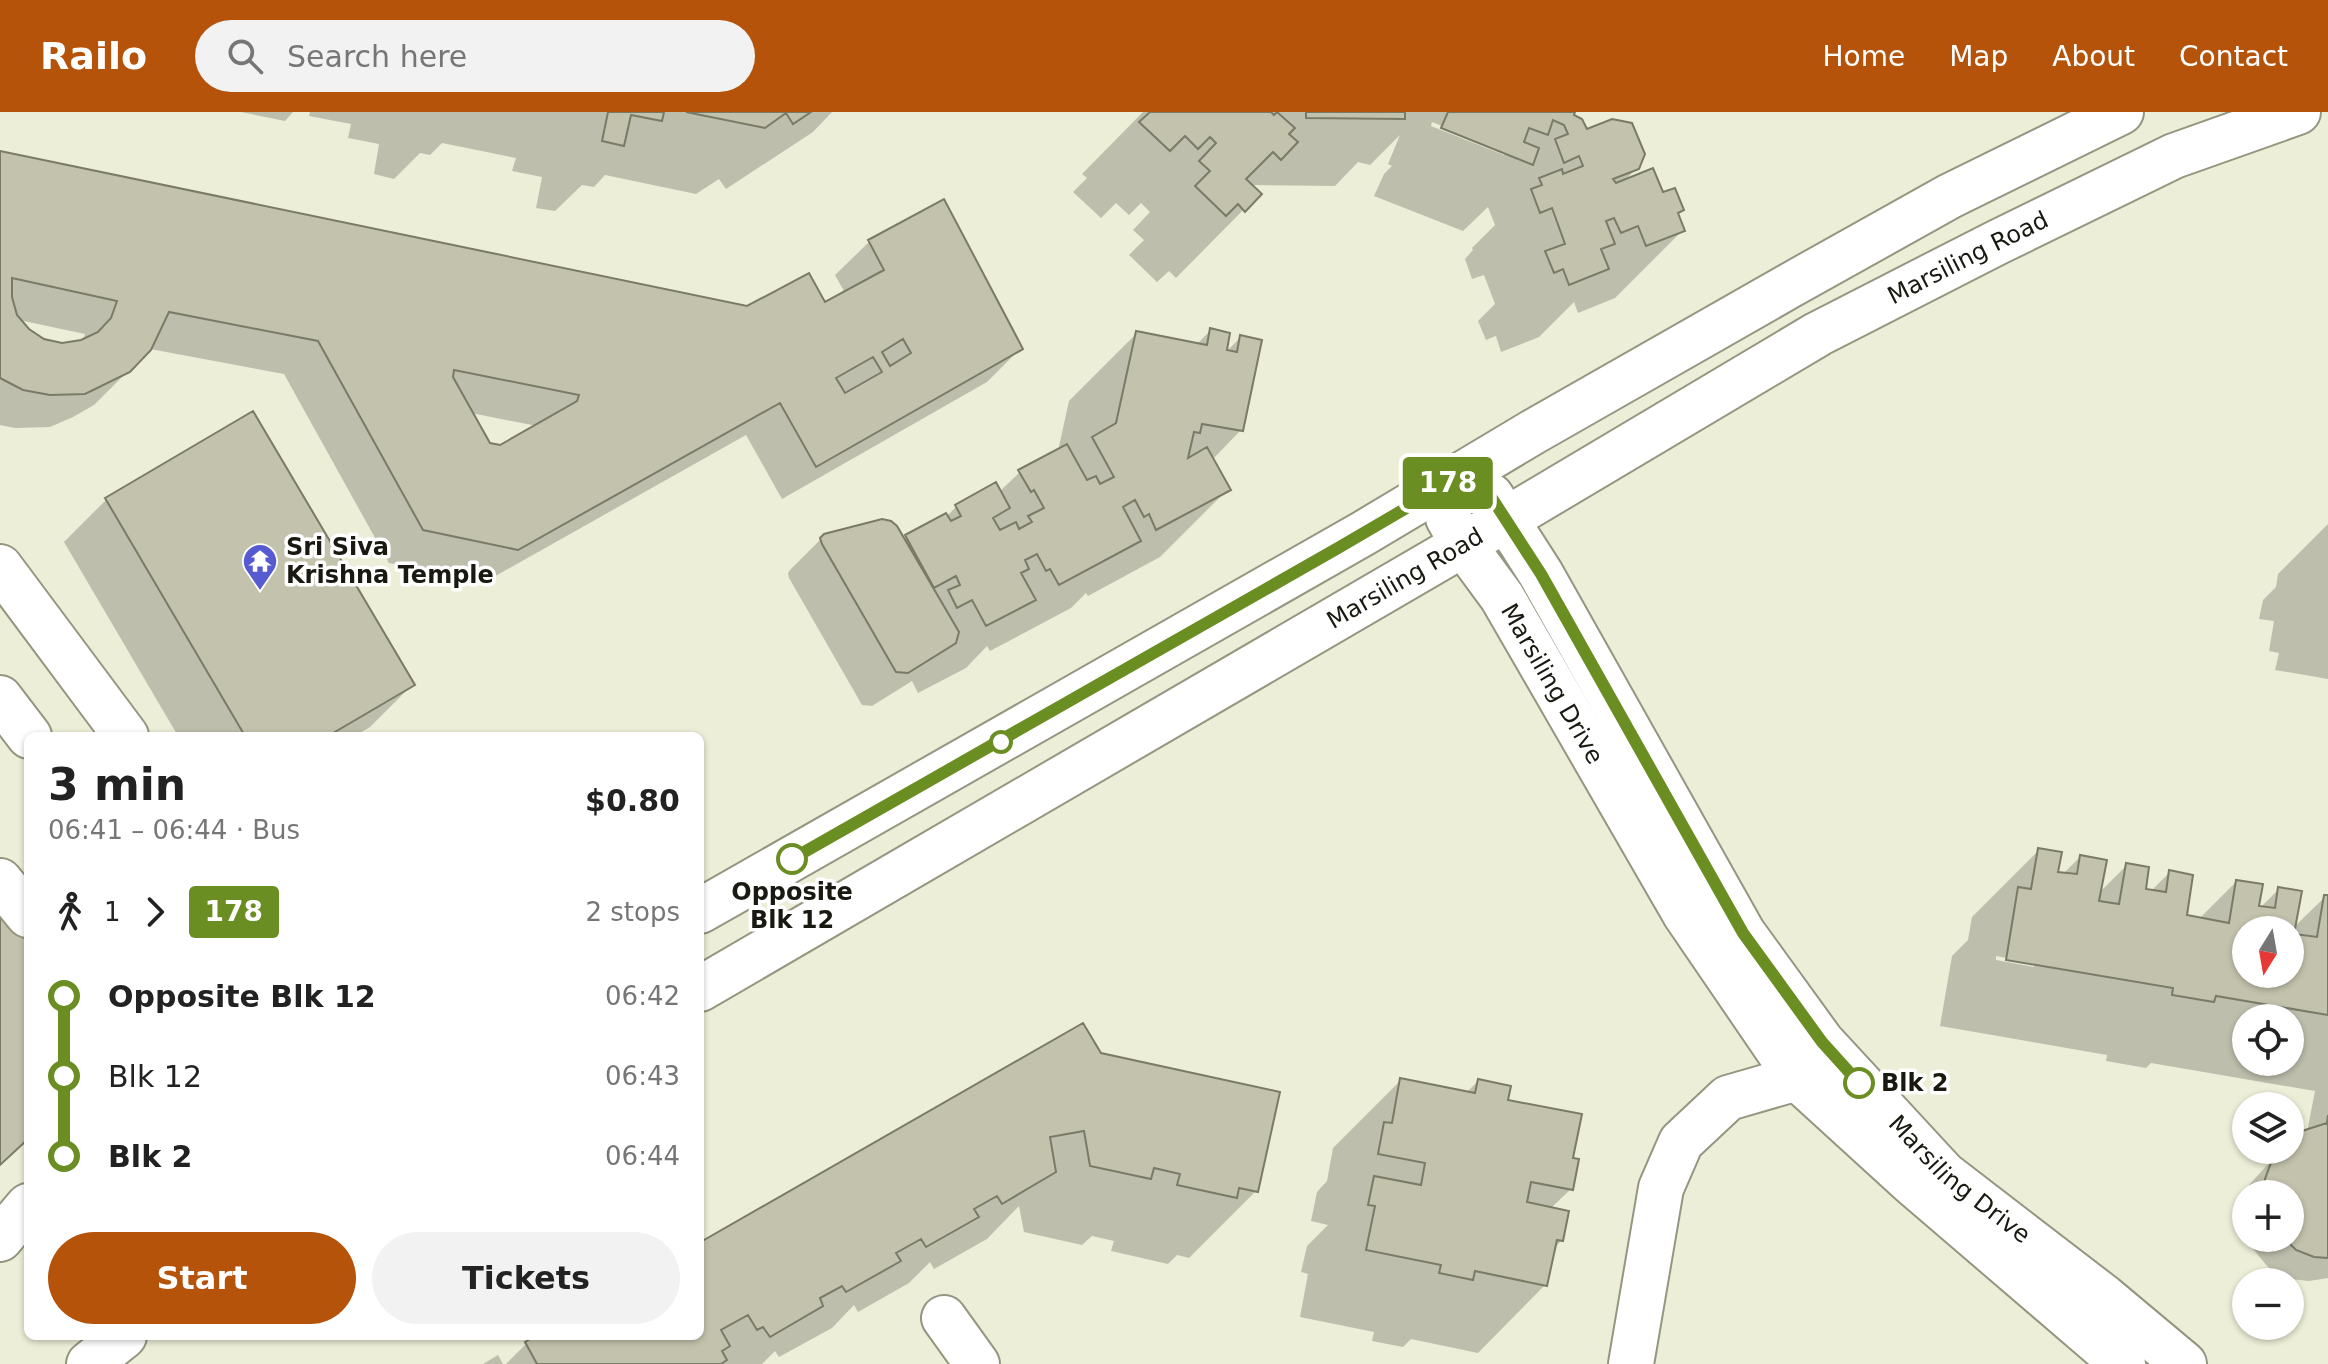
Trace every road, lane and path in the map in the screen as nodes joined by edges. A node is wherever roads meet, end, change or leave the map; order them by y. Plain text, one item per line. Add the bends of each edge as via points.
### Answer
1 (2121, 112) edge
2 (2298, 112) edge
3 (1473, 469) junction
4 (1432, 492) junction
5 (1507, 519) junction
6 (1463, 544) junction
7 (0, 567) edge
8 (0, 698) edge
9 (26, 732) edge
10 (123, 732) edge
11 (0, 881) edge
12 (704, 909) edge
13 (24, 910) edge
14 (704, 987) edge
15 (1822, 1042) junction
16 (1797, 1078) junction
17 (24, 1211) edge
18 (0, 1239) edge
19 (944, 1318) dead end
20 (119, 1340) edge
21 (89, 1364) edge
22 (977, 1364) edge
23 (1631, 1364) edge
24 (2123, 1364) edge
25 (2184, 1364) edge

1 - 3 street via 1950,196
2 - 5 street, Marsiling Road via 2174,156 1873,306
3 - 4 street
3 - 5 street, Marsiling Drive
4 - 6 street, Marsiling Drive
4 - 12 street
5 - 6 street, Marsiling Road
5 - 15 street, Marsiling Drive via 1743,933
6 - 14 street, Marsiling Road
6 - 16 street, Marsiling Drive via 1502,597 1685,914
7 - 10 street
8 - 9 street
11 - 13 street
15 - 16 street
15 - 25 street, Marsiling Drive via 1944,1174
16 - 23 street via 1728,1098 1681,1142 1661,1188
16 - 24 street, Marsiling Drive
17 - 18 street
19 - 22 street
20 - 21 street

